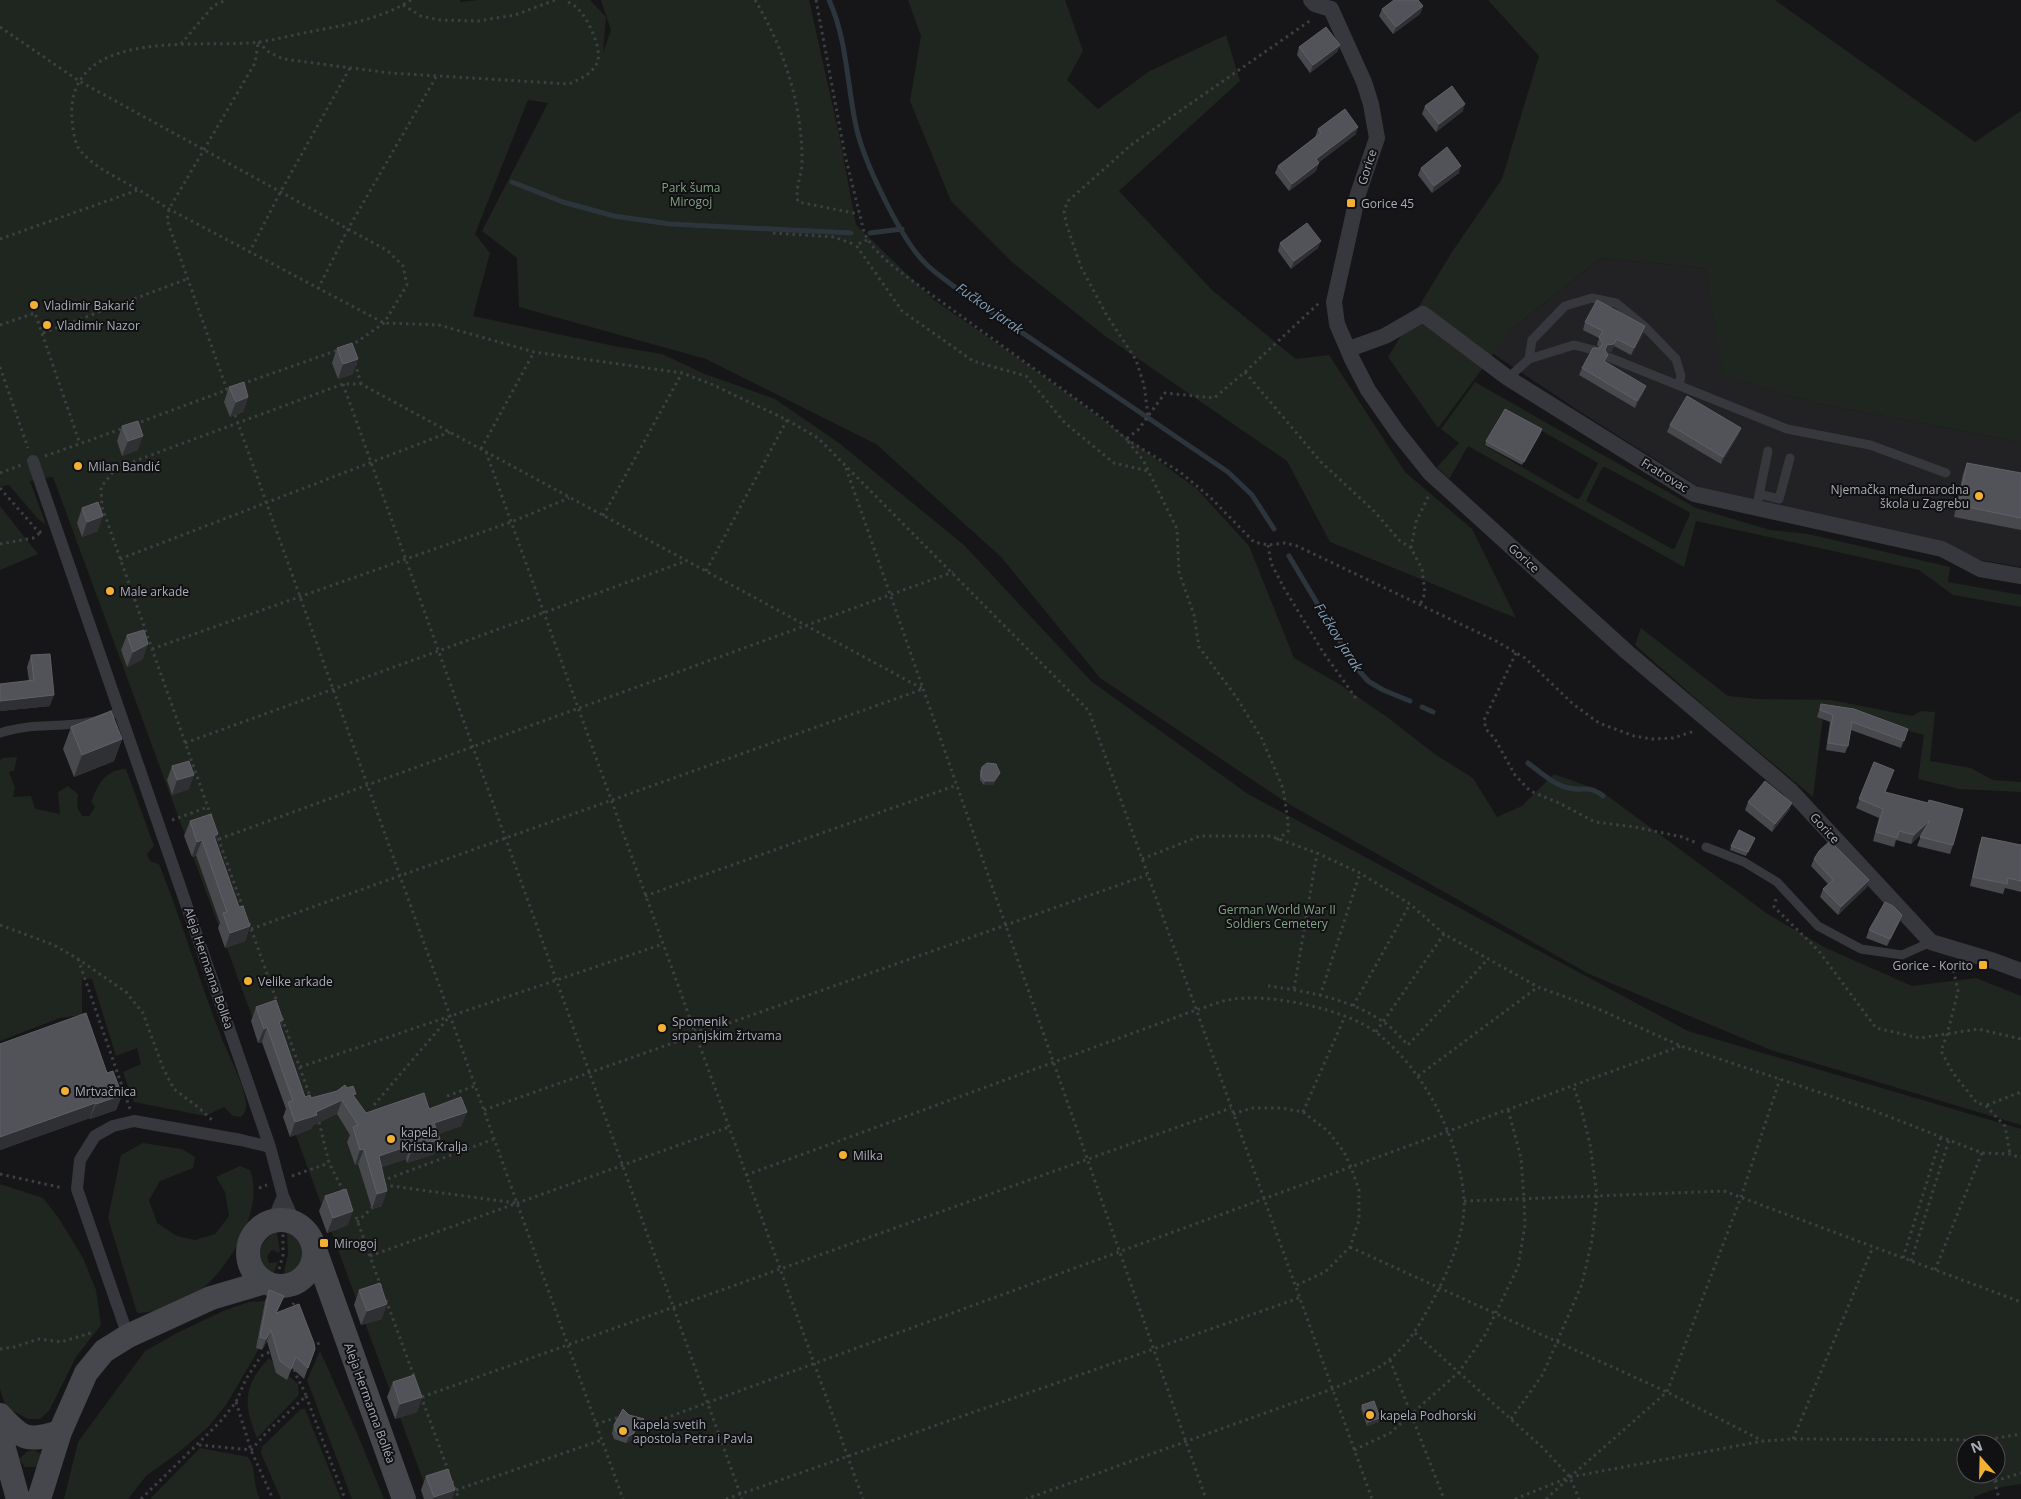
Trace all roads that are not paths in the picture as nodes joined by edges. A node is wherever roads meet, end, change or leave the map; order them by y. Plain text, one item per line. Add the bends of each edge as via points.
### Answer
1 (1311, 0) edge
2 (1330, 6) edge
3 (1349, 349) junction
4 (1594, 350) edge
5 (1608, 357) edge
6 (1529, 359) junction
7 (1508, 378) junction
8 (1679, 385) junction
9 (1768, 451) dead end
10 (1790, 458) dead end
11 (33, 461) road end
12 (1946, 473) dead end
13 (1758, 501) junction
14 (2021, 576) edge
15 (120, 711) junction
16 (0, 733) edge
17 (1706, 847) road end
18 (1931, 942) junction
19 (2021, 971) edge
20 (270, 1147) junction
21 (283, 1196) junction
22 (283, 1225) junction
23 (313, 1244) junction
24 (249, 1248) junction
25 (282, 1287) junction
26 (211, 1298) junction
27 (335, 1306) junction
28 (128, 1336) junction
29 (0, 1415) edge
30 (60, 1432) junction
31 (0, 1434) edge
32 (18, 1499) edge
33 (39, 1499) edge
34 (404, 1499) edge

1 - 2 street via 1315,4
2 - 3 street, Gorice via 1364,82 1377,138 1358,194 1334,302 1337,324
3 - 7 street, Fratrovac via 1386,336 1423,314
3 - 18 street, Gorice via 1368,390 1430,473 1627,652 1790,790
4 - 6 lane via 1574,345
5 - 8 lane
6 - 7 lane
6 - 8 lane via 1532,340 1565,306 1592,298 1616,303 1644,326 1676,359
7 - 13 street, Fratrovac via 1694,494
8 - 12 lane via 1787,429 1870,445
9 - 13 lane
10 - 13 lane via 1779,499
11 - 15 street, Aleja Hermanna Bolléa
13 - 14 street, Fratrovac via 1942,549 1980,569
15 - 16 lane via 98,720 30,726
15 - 20 street, Aleja Hermanna Bolléa
17 - 18 lane via 1744,862 1777,882 1818,926 1861,949 1902,955
18 - 19 street
20 - 21 street, Aleja Hermanna Bolléa
20 - 28 street via 134,1121 113,1126 95,1136 80,1160 77,1189
21 - 22 street, Aleja Hermanna Bolléa
21 - 22 street
22 - 23 main road, Aleja Hermanna Bolléa via 310,1235
22 - 24 main road via 264,1225 255,1232
23 - 25 main road via 313,1263 309,1270 299,1281
23 - 27 main road, Aleja Hermanna Bolléa
24 - 25 main road via 250,1265 256,1274
24 - 26 main road via 233,1274
25 - 26 main road
25 - 27 main road
26 - 28 main road
27 - 34 main road, Aleja Hermanna Bolléa
28 - 30 main road via 104,1351 86,1373
29 - 30 main road via 17,1434 38,1439
30 - 33 main road
31 - 32 main road

